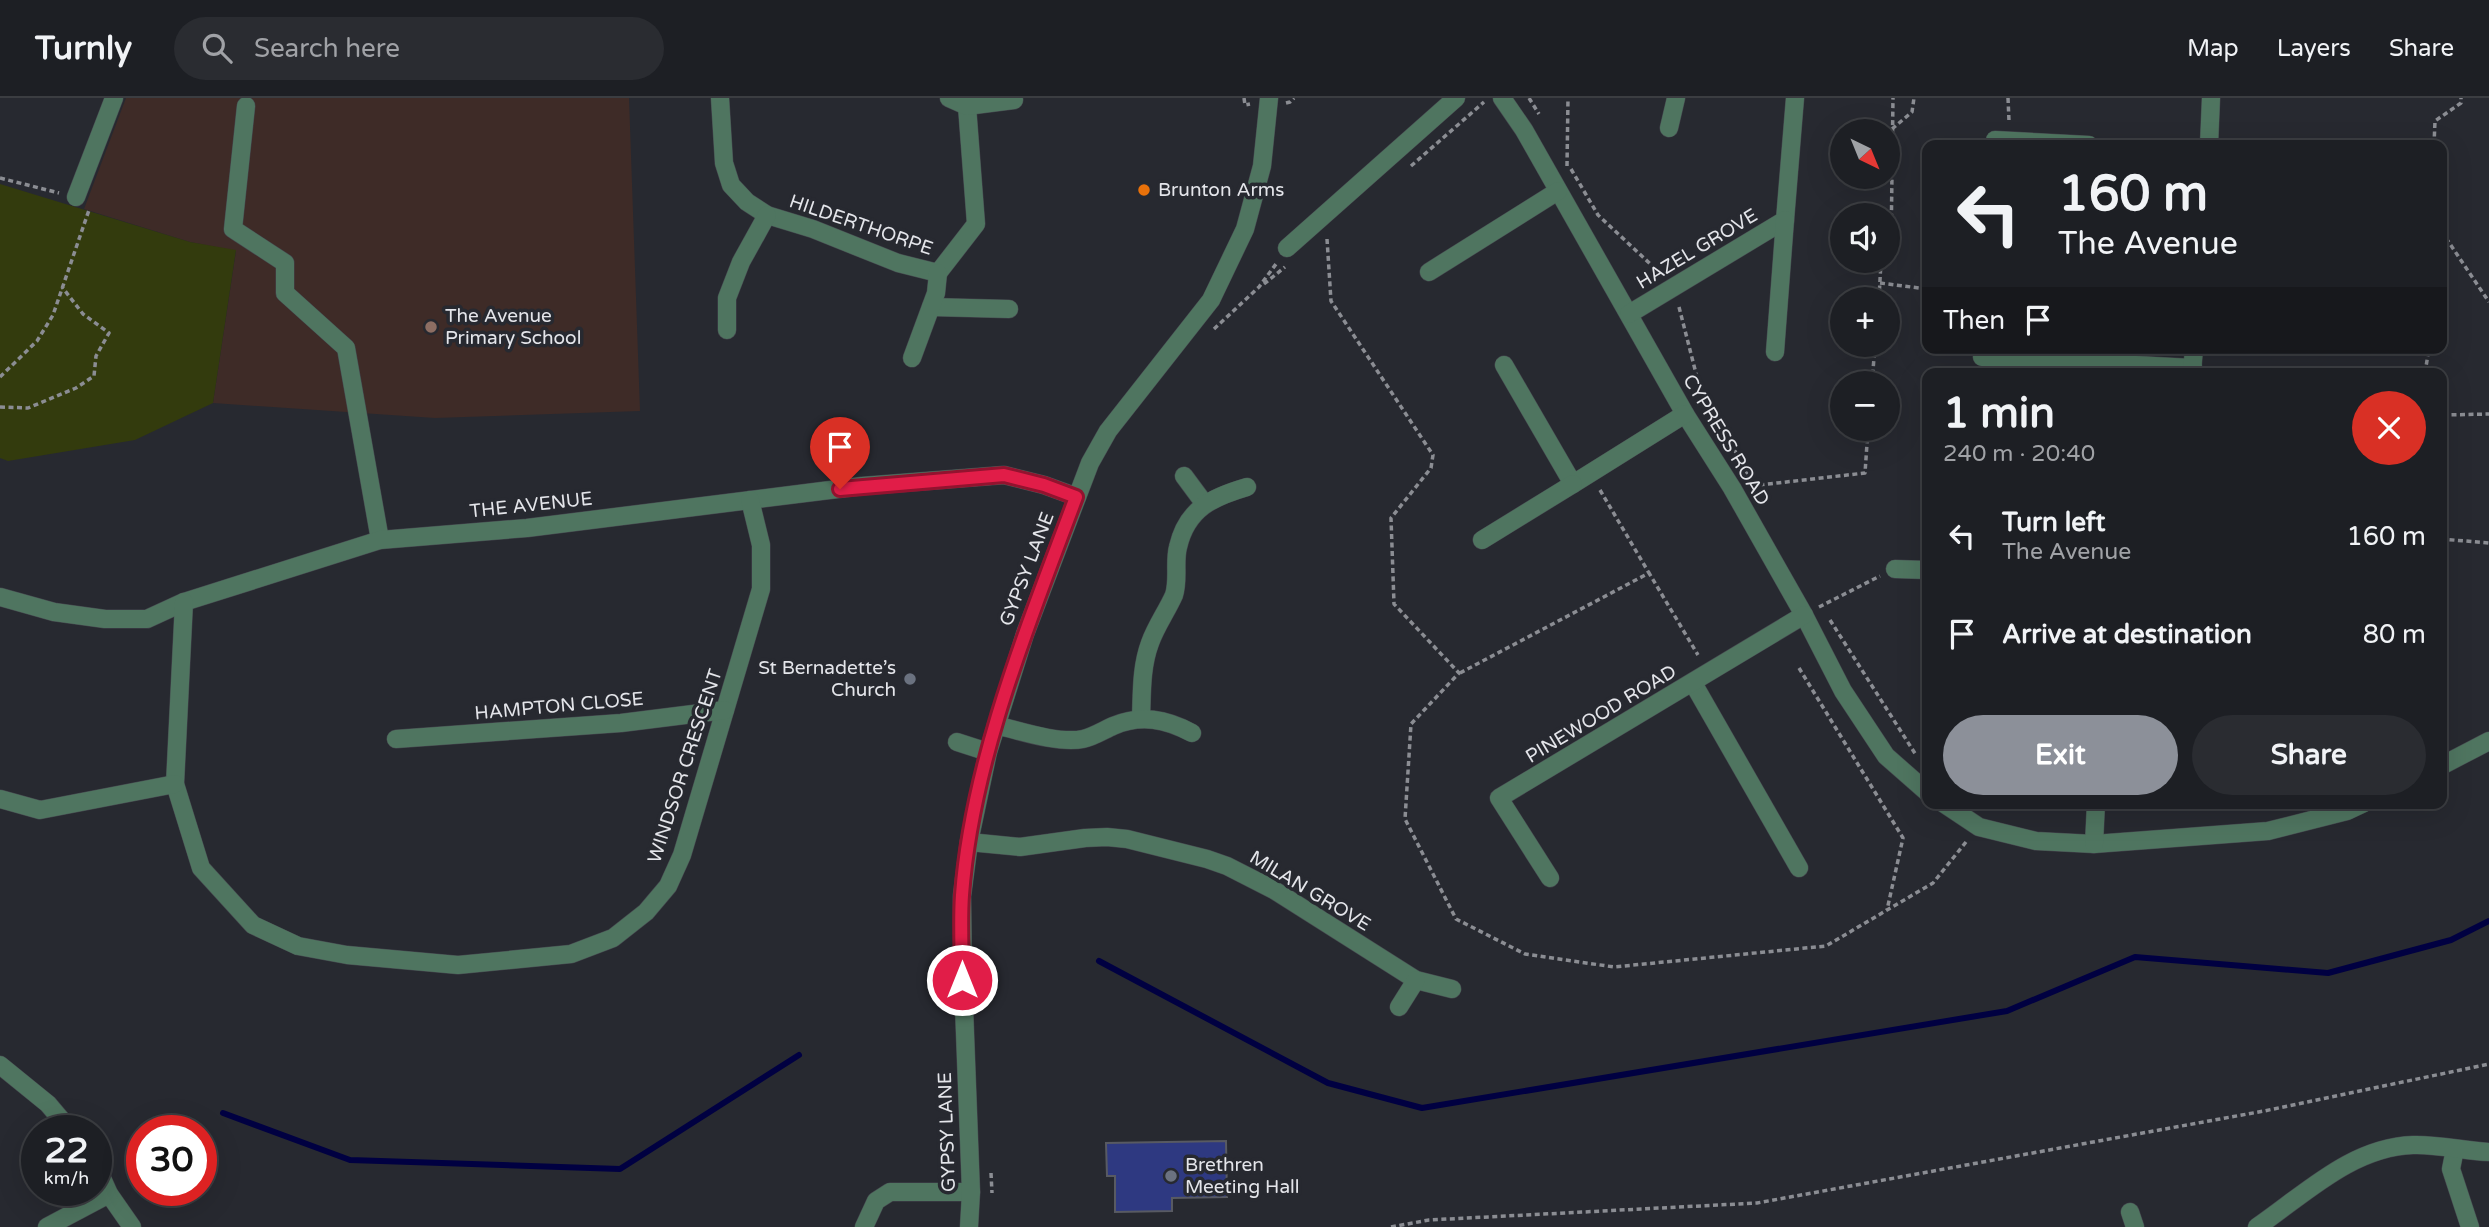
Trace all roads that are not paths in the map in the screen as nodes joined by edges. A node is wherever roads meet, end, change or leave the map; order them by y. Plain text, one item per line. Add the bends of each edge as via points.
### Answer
1 (114, 98) edge
2 (720, 98) edge
3 (949, 98) edge
4 (1269, 98) edge
5 (1456, 98) edge
6 (1502, 98) edge
7 (1676, 98) edge
8 (1795, 98) edge
9 (2211, 98) edge
10 (1014, 100) dead end
11 (246, 106) dead end
12 (967, 106) junction
13 (1669, 128) dead end
14 (2209, 140) edge
15 (1558, 191) junction
16 (76, 197) road end
17 (767, 215) junction
18 (1785, 220) junction
19 (1287, 248) road end
20 (1429, 272) dead end
21 (938, 273) junction
22 (931, 307) junction
23 (1009, 309) dead end
24 (1629, 314) junction
25 (727, 330) dead end
26 (1775, 352) dead end
27 (1982, 357) dead end
28 (912, 358) dead end
29 (1504, 365) dead end
30 (2118, 368) edge
31 (1685, 414) junction
32 (1184, 476) dead end
33 (1573, 484) junction
34 (1247, 486) dead end
35 (1076, 497) junction
36 (750, 500) junction
37 (1204, 503) junction
38 (380, 540) junction
39 (1482, 540) dead end
40 (1895, 569) road end
41 (1922, 570) edge
42 (0, 597) edge
43 (184, 602) junction
44 (1804, 615) junction
45 (1693, 683) junction
46 (725, 710) junction
47 (1142, 718) junction
48 (996, 725) junction
49 (1192, 733) dead end
50 (396, 739) dead end
51 (2489, 741) edge
52 (957, 742) dead end
53 (988, 752) junction
54 (2447, 763) edge
55 (175, 784) junction
56 (1922, 788) edge
57 (0, 799) edge
58 (1952, 809) edge
59 (2096, 809) edge
60 (2351, 809) edge
61 (969, 842) junction
62 (2094, 844) junction
63 (1799, 868) dead end
64 (1550, 878) dead end
65 (1416, 980) junction
66 (1452, 989) dead end
67 (1399, 1007) dead end
68 (0, 1065) edge
69 (57, 1115) edge
70 (2455, 1149) junction
71 (2489, 1152) edge
72 (971, 1192) junction
73 (112, 1198) edge
74 (86, 1206) edge
75 (2259, 1226) edge
76 (47, 1227) edge
77 (132, 1227) edge
78 (864, 1227) edge
79 (969, 1227) edge
80 (2470, 1227) edge

1 - 16 street
2 - 17 street, HILDERTHORPE via 724,163 731,185
3 - 12 street
4 - 35 street, GYPSY LANE via 1262,166 1245,229 1211,300 1108,431
5 - 19 street
6 - 15 street, CYPRESS ROAD
7 - 13 street
8 - 18 street, HAZEL GROVE
9 - 14 street
10 - 12 street
11 - 38 street via 233,229 285,263 285,293 346,348
12 - 21 street, HILDERTHORPE via 976,224
15 - 20 street
15 - 24 street, CYPRESS ROAD
17 - 21 street, HILDERTHORPE
17 - 25 street via 727,298
18 - 24 street, HAZEL GROVE
18 - 26 street, HAZEL GROVE
21 - 22 street
22 - 23 street
22 - 28 street
24 - 31 street, CYPRESS ROAD
27 - 30 street
29 - 33 street
31 - 33 street
31 - 44 street, CYPRESS ROAD
32 - 37 street
33 - 39 street
34 - 37 street
35 - 36 street, THE AVENUE via 1004,475
35 - 48 street, GYPSY LANE
36 - 38 street, THE AVENUE via 527,528
36 - 46 street, WINDSOR CRESCENT via 761,545 761,589
37 - 47 street via 1178,546 1174,593 1149,644 1142,678
38 - 43 street, THE AVENUE
40 - 41 street
42 - 43 street, THE AVENUE via 54,612 106,619 147,619
43 - 55 street, WINDSOR CRESCENT
44 - 45 street, PINEWOOD ROAD
44 - 56 street, CYPRESS ROAD via 1843,691 1886,756
45 - 63 street
45 - 64 street, PINEWOOD ROAD via 1499,798
46 - 50 street, HAMPTON CLOSE via 621,723
46 - 55 street, WINDSOR CRESCENT via 682,855 668,886 646,912 613,938 571,954 458,965 347,956 298,946 253,925 201,868
47 - 48 street via 1083,739
47 - 49 street via 1175,724
48 - 53 street, GYPSY LANE
51 - 54 street
52 - 53 street
53 - 61 street, GYPSY LANE
55 - 57 street via 40,810
58 - 62 street via 1979,827 2036,841
59 - 62 street
60 - 62 street via 2268,831
61 - 65 street, MILAN GROVE via 1020,847 1107,837 1207,859 1274,890
61 - 72 street, GYPSY LANE via 962,896 962,980
65 - 66 street, MILAN GROVE
65 - 67 street
68 - 69 street
70 - 71 street
70 - 75 street via 2416,1144 2367,1154 2341,1167
70 - 80 street via 2451,1169
72 - 78 street via 890,1192 876,1201
72 - 79 street, GYPSY LANE
73 - 77 street
74 - 76 street

